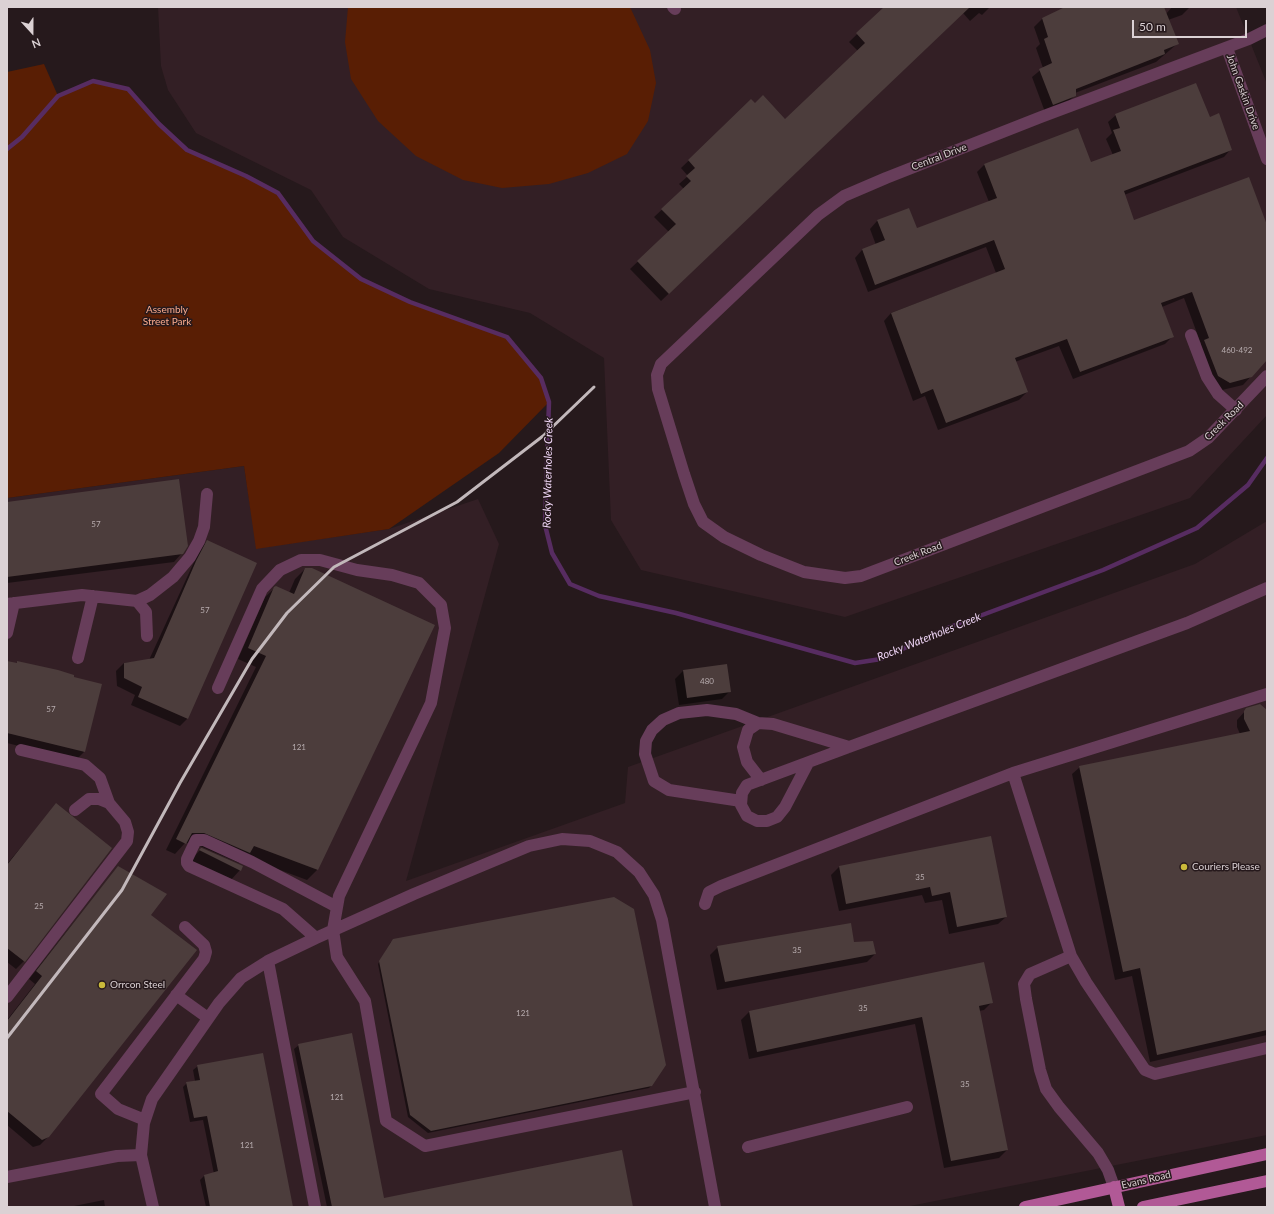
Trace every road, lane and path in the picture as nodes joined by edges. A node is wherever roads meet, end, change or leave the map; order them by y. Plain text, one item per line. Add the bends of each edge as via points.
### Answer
1 (1267, 30) edge
2 (1226, 48) junction
3 (1267, 159) edge
4 (1191, 335) dead end
5 (661, 364) joint
6 (1267, 376) edge
7 (1236, 410) junction
8 (208, 494) dead end
9 (1267, 588) edge
10 (93, 596) junction
11 (136, 601) junction
12 (10, 603) edge
13 (7, 634) edge
14 (146, 636) dead end
15 (78, 658) dead end
16 (218, 688) dead end
17 (1267, 694) edge
18 (758, 723) junction
19 (849, 748) junction
20 (21, 750) dead end
21 (808, 763) junction
22 (1013, 773) junction
23 (761, 780) junction
24 (741, 801) junction
25 (109, 803) junction
26 (75, 810) dead end
27 (705, 904) dead end
28 (337, 907) junction
29 (186, 927) dead end
30 (333, 930) junction
31 (316, 938) junction
32 (1071, 956) junction
33 (268, 961) junction
34 (176, 995) junction
35 (7, 997) edge
36 (208, 1018) junction
37 (1267, 1048) edge
38 (694, 1092) junction
39 (907, 1107) dead end
40 (145, 1120) junction
41 (748, 1147) dead end
42 (1267, 1154) edge
43 (142, 1155) junction
44 (7, 1178) edge
45 (1267, 1181) edge
46 (1114, 1188) junction
47 (1161, 1204) edge
48 (153, 1207) edge
49 (315, 1207) edge
50 (716, 1207) edge
51 (1025, 1207) edge
52 (1119, 1207) edge
53 (1143, 1207) edge

1 - 2 lane, Central Drive
2 - 3 lane, John Gaskin Drive
2 - 5 lane, Central Drive via 941,156 844,196 818,215
4 - 7 lane via 1207,377 1218,394
5 - 7 lane, Creek Road via 657,375 658,389 694,504 703,522 724,537 761,555 804,572 830,577 861,576 1189,450 1208,438
6 - 7 lane, Creek Road
8 - 11 lane via 204,527 190,557 173,577 150,595
9 - 19 lane via 1187,623
10 - 11 lane
10 - 12 lane
10 - 15 lane
11 - 14 lane via 146,612
12 - 13 lane
16 - 28 lane via 262,588 280,570 301,560 320,560 419,583 441,605 445,628 431,703 339,896
17 - 22 lane
18 - 19 lane via 773,724
18 - 23 lane via 748,730 743,747 747,762
18 - 24 lane via 736,714 707,710 679,713 663,720 652,730 646,741 645,754 649,768 654,780 664,787 669,790
19 - 21 lane
20 - 25 lane via 85,765 100,778
21 - 23 lane
21 - 24 lane via 777,817 757,821 747,816
22 - 27 lane via 721,886 710,892
22 - 32 lane
23 - 24 lane via 747,785
25 - 26 lane via 89,799
25 - 35 lane via 125,822 128,832 126,841
28 - 30 lane
28 - 31 lane via 252,862 204,840 196,840 187,859 189,866 283,910
29 - 34 lane via 200,939 206,952 204,959
30 - 31 lane
30 - 38 lane via 337,957 364,1000 386,1121 424,1146
30 - 38 lane via 529,846 562,840 590,841 617,852 639,872 654,896 662,920
31 - 33 lane
32 - 37 lane via 1145,1070 1155,1074
32 - 46 lane via 1030,974 1024,984 1026,999 1046,1089 1098,1153 1108,1170
33 - 36 lane via 240,978
33 - 49 lane
34 - 36 lane
34 - 40 lane via 101,1094 118,1109
36 - 40 lane via 152,1100
38 - 50 lane
39 - 41 lane
40 - 43 lane
42 - 46 main road, Evans Road
43 - 44 lane via 117,1156
43 - 48 lane
45 - 47 main road
46 - 51 main road, Evans Road
46 - 52 main road
47 - 53 main road

